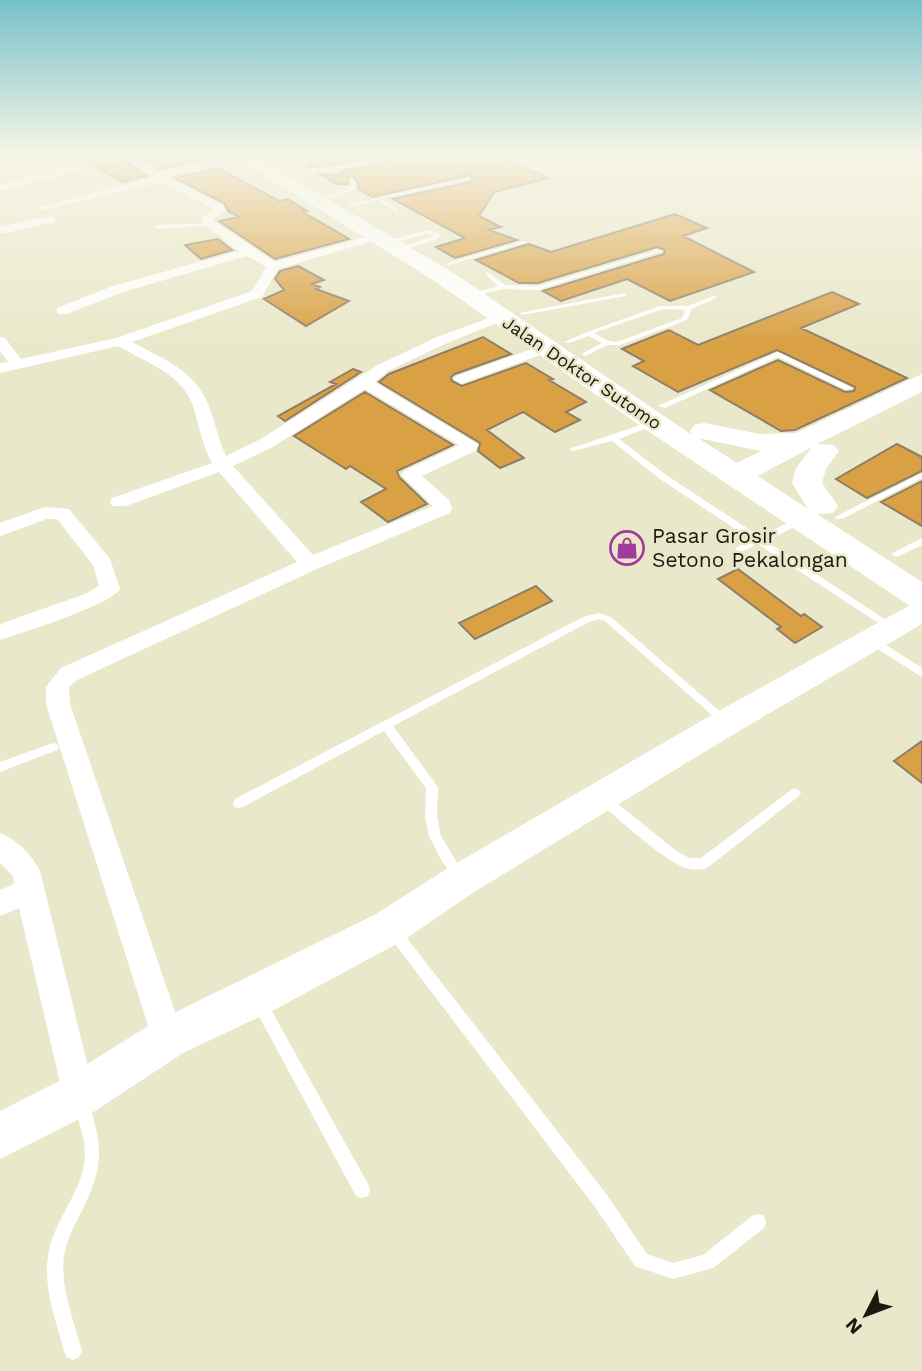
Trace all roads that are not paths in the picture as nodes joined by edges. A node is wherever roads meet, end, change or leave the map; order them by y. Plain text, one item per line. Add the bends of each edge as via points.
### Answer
1 (208, 218) edge
2 (370, 218) edge
3 (51, 220) dead end
4 (210, 225) junction
5 (157, 227) dead end
6 (0, 230) edge
7 (398, 242) junction
8 (525, 242) dead end
9 (660, 251) dead end
10 (248, 252) junction
11 (447, 264) junction
12 (273, 266) junction
13 (487, 286) junction
14 (624, 295) dead end
15 (715, 297) dead end
16 (689, 308) junction
17 (62, 311) dead end
18 (512, 316) junction
19 (0, 341) edge
20 (120, 341) junction
21 (579, 344) junction
22 (17, 363) junction
23 (0, 368) edge
24 (461, 379) dead end
25 (922, 382) edge
26 (365, 383) junction
27 (849, 388) dead end
28 (922, 402) edge
29 (658, 414) junction
30 (704, 431) junction
31 (613, 438) junction
32 (814, 445) junction
33 (573, 449) dead end
34 (222, 466) junction
35 (756, 475) junction
36 (922, 475) edge
37 (119, 502) dead end
38 (822, 514) junction
39 (0, 530) edge
40 (760, 540) junction
41 (922, 541) edge
42 (740, 549) dead end
43 (896, 554) junction
44 (310, 564) junction
45 (922, 570) edge
46 (922, 598) edge
47 (895, 627) edge
48 (0, 632) edge
49 (922, 673) edge
50 (727, 722) junction
51 (386, 725) junction
52 (53, 747) dead end
53 (0, 767) edge
54 (795, 793) dead end
55 (601, 797) junction
56 (239, 803) dead end
57 (0, 845) edge
58 (461, 880) junction
59 (14, 897) edge
60 (390, 927) junction
61 (257, 996) junction
62 (168, 1038) junction
63 (79, 1094) junction
64 (0, 1136) edge
65 (362, 1190) dead end
66 (758, 1222) dead end
67 (73, 1351) dead end

1 - 4 street
2 - 7 highway, Jalan Doktor Sutomo
3 - 6 street
4 - 5 lane
4 - 10 street
7 - 11 highway, Jalan Doktor Sutomo
7 - 12 street
7 - 13 highway, Jalan Doktor Sutomo
8 - 11 lane
9 - 13 lane via 538,288
10 - 12 street
10 - 17 street via 118,289
11 - 13 highway, Jalan Doktor Sutomo
12 - 20 street via 262,290 249,299
13 - 18 highway, Jalan Doktor Sutomo
14 - 18 lane
15 - 16 lane
16 - 21 lane via 663,307
16 - 21 lane via 685,319 618,344
18 - 21 highway, Jalan Doktor Sutomo
18 - 26 street via 411,354
19 - 22 street
20 - 22 street
20 - 34 street via 183,378 198,400 213,452
21 - 24 street
21 - 29 highway, Jalan Doktor Sutomo
21 - 29 highway, Jalan Doktor Sutomo
22 - 23 street
25 - 32 highway
26 - 34 street
26 - 44 street via 470,445 410,475 443,509
27 - 29 lane via 778,354
28 - 32 highway
29 - 30 highway, Jalan Doktor Sutomo
29 - 31 lane
29 - 35 highway, Jalan Doktor Sutomo
30 - 32 highway via 746,443
30 - 35 highway, Jalan Doktor Sutomo
31 - 33 lane
31 - 40 lane via 663,477
32 - 35 highway
32 - 38 highway via 807,483
34 - 37 street
34 - 44 street
35 - 38 highway, Jalan Doktor Sutomo
36 - 38 lane
38 - 40 lane
38 - 43 highway, Jalan Doktor Sutomo
38 - 46 highway, Jalan Doktor Sutomo
39 - 48 street via 45,513 62,513 103,564 110,589
40 - 42 lane
40 - 47 lane
41 - 43 lane
43 - 45 highway, Jalan Doktor Sutomo
44 - 62 street via 69,674 55,690
47 - 49 lane
47 - 50 street
50 - 51 lane via 599,616
50 - 55 street
51 - 56 lane
51 - 58 lane via 432,787 429,823
52 - 53 lane
54 - 55 lane via 703,864 687,863 671,854
55 - 58 street
57 - 59 street via 26,871
58 - 60 street
59 - 63 street
60 - 61 street
60 - 66 lane via 601,1201 641,1260 673,1271 707,1262
61 - 62 street
61 - 65 lane
62 - 63 street
63 - 64 street
63 - 67 lane via 91,1134 91,1169 56,1256 57,1284

